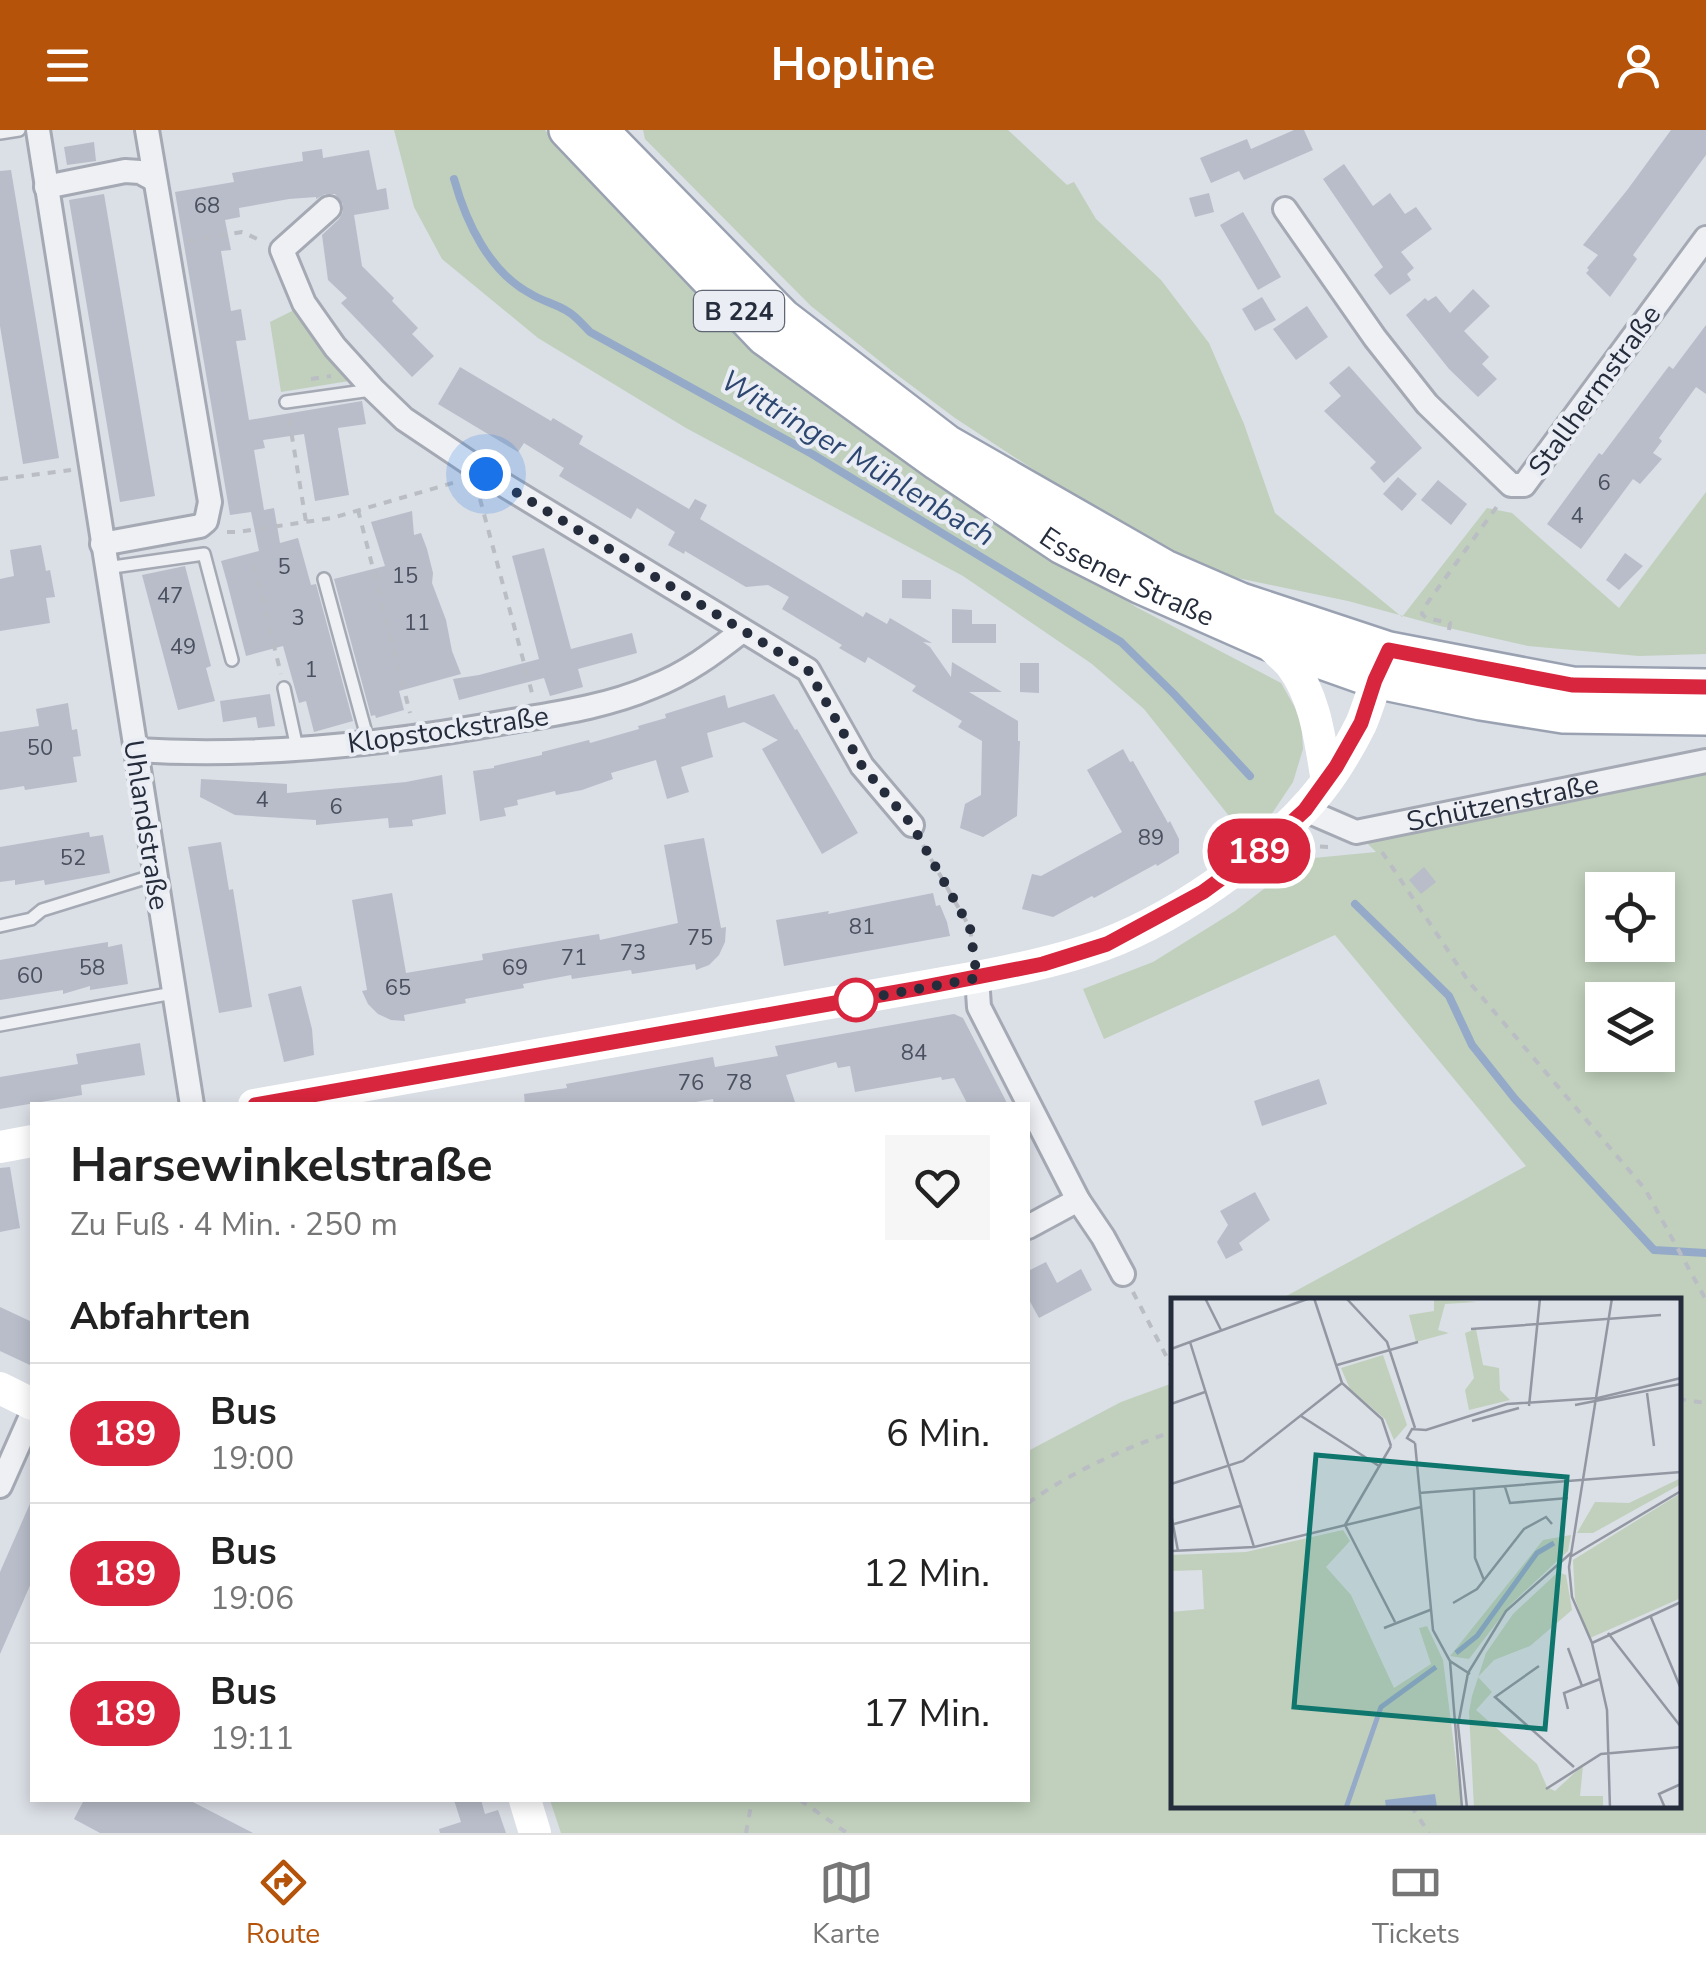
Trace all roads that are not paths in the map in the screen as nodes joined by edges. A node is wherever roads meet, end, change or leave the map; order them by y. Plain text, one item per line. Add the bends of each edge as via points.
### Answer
1 (18, 130) edge
2 (38, 130) edge
3 (147, 130) edge
4 (567, 130) edge
5 (600, 130) edge
6 (627, 130) edge
7 (0, 133) edge
8 (642, 173) junction
9 (155, 180) junction
10 (46, 186) junction
11 (329, 208) dead end
12 (1285, 209) dead end
13 (1706, 238) edge
14 (373, 390) junction
15 (286, 402) road end
16 (102, 544) junction
17 (106, 568) junction
18 (324, 580) dead end
19 (742, 631) junction
20 (1268, 642) junction
21 (232, 660) dead end
22 (1382, 665) junction
23 (1706, 687) edge
24 (284, 688) road end
25 (1706, 717) edge
26 (370, 744) junction
27 (297, 748) junction
28 (134, 750) junction
29 (1706, 761) edge
30 (1327, 781) junction
31 (1305, 810) junction
32 (912, 825) road end
33 (155, 875) junction
34 (0, 926) edge
35 (977, 978) junction
36 (174, 993) junction
37 (0, 1025) edge
38 (192, 1102) edge
39 (291, 1102) edge
40 (1028, 1102) edge
41 (1030, 1106) edge
42 (30, 1141) edge
43 (0, 1147) edge
44 (1078, 1200) junction
45 (1038, 1222) edge
46 (1124, 1274) road end
47 (0, 1388) edge
48 (30, 1403) edge
49 (30, 1418) edge
50 (0, 1486) edge
51 (527, 1802) edge
52 (535, 1833) edge

1 - 7 lane
2 - 10 street, Uhlandstraße
3 - 9 street
4 - 20 main road, Essener Straße / B 224 via 764,336 1062,546
5 - 8 main road, B 224
6 - 8 main road
8 - 22 main road, Essener Straße / B 224 via 784,317 947,443 1166,568
9 - 10 street via 125,170
9 - 16 street via 210,502 200,526
10 - 16 street, Uhlandstraße
11 - 14 street via 282,250 304,303
12 - 13 street, Stallhermstraße via 1427,404 1511,486 1524,485
14 - 15 lane
14 - 19 street via 480,475
16 - 17 street, Uhlandstraße
17 - 21 lane via 204,554
17 - 28 street, Uhlandstraße
18 - 26 lane
19 - 26 street, Klopstockstraße via 702,662 603,705
19 - 32 street via 808,670 862,766
20 - 22 main road, Essener Straße / B 224
20 - 30 main road via 1307,692
22 - 23 main road, Essener Straße / B 224 via 1572,685
22 - 25 main road, Essener Straße / B 224 via 1481,702 1564,715
22 - 30 main road via 1361,723
24 - 27 lane
26 - 27 street, Klopstockstraße
27 - 28 street, Klopstockstraße
28 - 33 street, Uhlandstraße
29 - 31 street, Schützenstraße via 1356,832
30 - 31 main road
31 - 35 main road via 1203,892 1107,944
33 - 34 lane
33 - 36 street, Uhlandstraße
35 - 39 main road
35 - 40 street via 979,1007
36 - 37 lane
36 - 38 street, Uhlandstraße
41 - 44 street
42 - 43 main road
44 - 45 street
44 - 46 street
47 - 48 main road
49 - 50 street
51 - 52 main road

